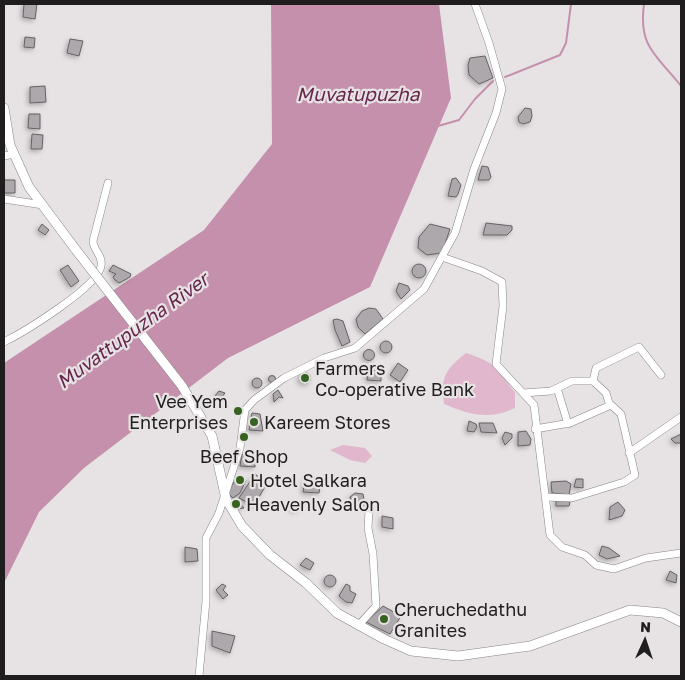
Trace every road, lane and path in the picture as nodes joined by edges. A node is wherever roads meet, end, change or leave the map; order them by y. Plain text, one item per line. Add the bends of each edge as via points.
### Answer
1 (475, 4) edge
2 (4, 108) edge
3 (14, 154) junction
4 (4, 156) edge
5 (108, 183) dead end
6 (4, 199) edge
7 (43, 205) junction
8 (442, 257) junction
9 (4, 342) edge
10 (661, 375) dead end
11 (593, 381) junction
12 (557, 388) junction
13 (523, 393) junction
14 (611, 404) junction
15 (681, 418) edge
16 (568, 424) junction
17 (535, 429) junction
18 (629, 453) junction
19 (225, 494) junction
20 (546, 497) junction
21 (369, 511) dead end
22 (681, 552) edge
23 (681, 622) edge
24 (358, 626) junction
25 (199, 676) edge

1 - 8 street via 502,89 455,233
2 - 3 main road
3 - 4 street
3 - 7 main road via 28,187
5 - 9 street via 93,240 101,268 92,283
6 - 7 street
7 - 19 main road, bridge via 182,386 212,436
8 - 13 street via 502,282 504,306 496,364
8 - 19 street via 424,289 355,348 324,358 284,378 254,400 245,410 240,448
10 - 11 street via 639,347 596,368
11 - 12 street via 572,381
11 - 14 street via 606,393
12 - 13 street
12 - 16 street
13 - 17 street via 534,405
14 - 16 street
14 - 18 street via 621,414
15 - 18 street
16 - 17 street
17 - 20 street
18 - 20 street via 635,475 624,482 572,498
19 - 24 main road via 242,526 270,555 306,583 336,613
19 - 25 street via 206,538 206,601
20 - 22 street via 550,535 562,547 585,555 596,565 614,569 646,558
21 - 24 street via 376,606
23 - 24 main road via 663,613 630,610 530,646 458,656 411,651

